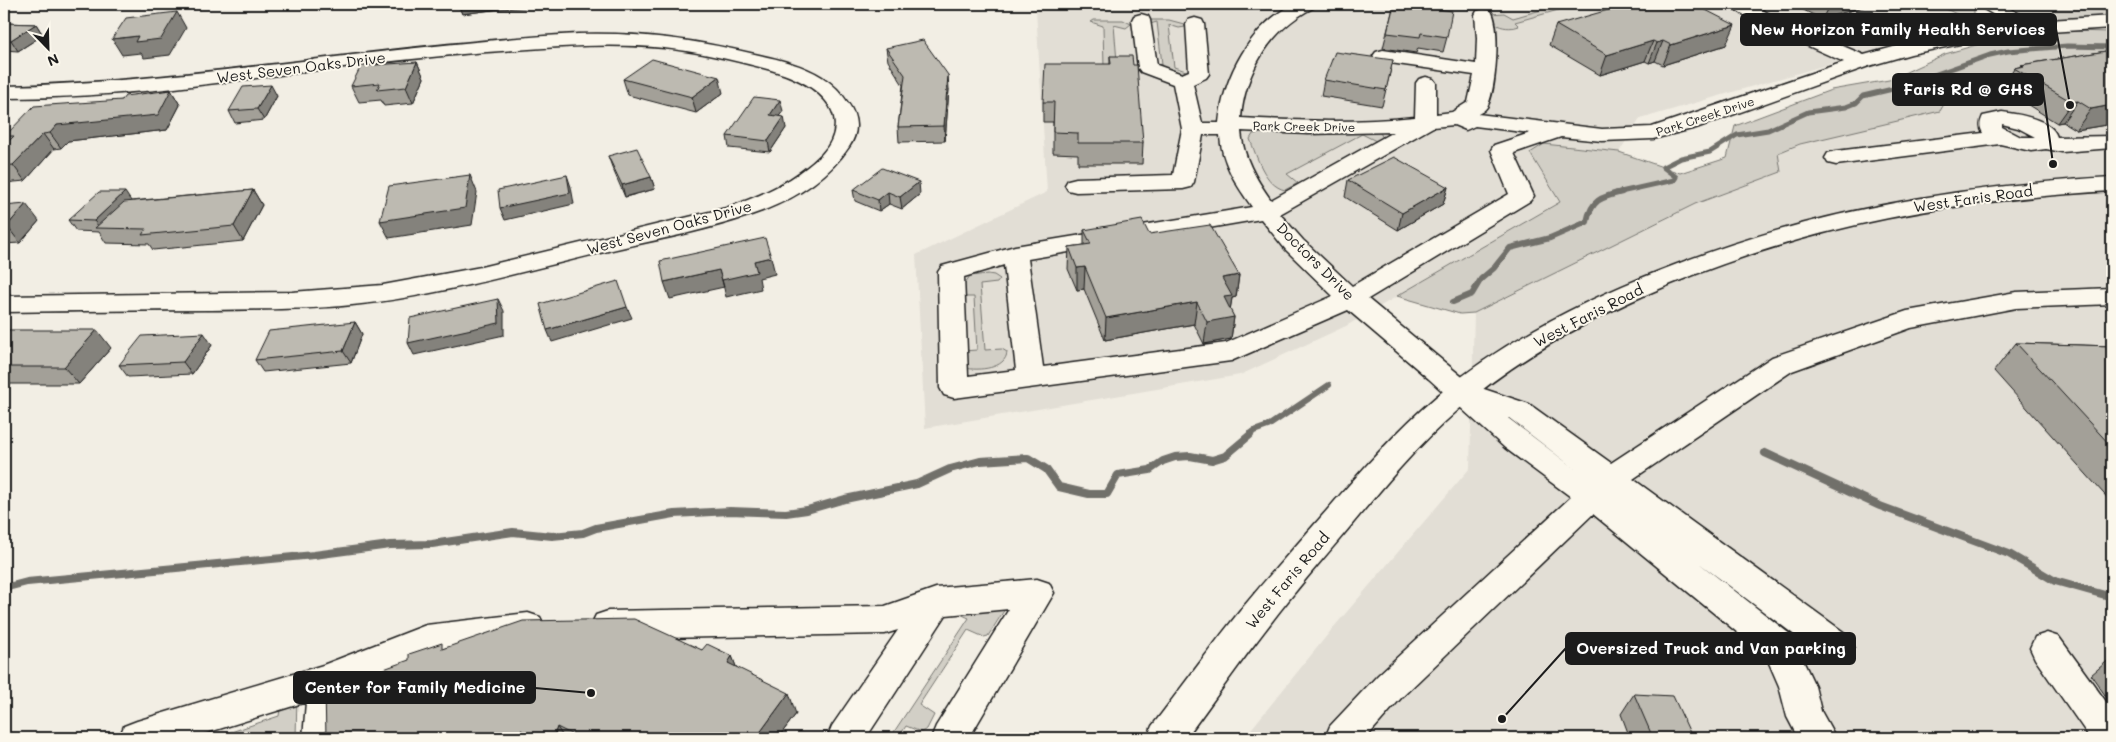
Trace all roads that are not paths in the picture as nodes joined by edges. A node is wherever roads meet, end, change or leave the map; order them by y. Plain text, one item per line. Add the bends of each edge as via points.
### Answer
1 (1308, 4) edge
2 (1739, 4) edge
3 (1988, 4) edge
4 (1484, 14) dead end
5 (1141, 20) dead end
6 (2112, 22) edge
7 (1195, 24) dead end
8 (2027, 26) junction
9 (1383, 56) dead end
10 (1862, 62) junction
11 (1486, 71) junction
12 (1182, 81) junction
13 (1426, 83) dead end
14 (4, 92) edge
15 (1458, 118) junction
16 (1425, 123) junction
17 (1229, 126) junction
18 (1192, 129) junction
19 (1559, 130) junction
20 (2112, 142) edge
21 (1502, 150) junction
22 (1836, 158) dead end
23 (2112, 184) edge
24 (1076, 186) dead end
25 (1268, 211) junction
26 (1015, 254) junction
27 (2112, 296) edge
28 (1351, 298) junction
29 (4, 304) edge
30 (1031, 378) junction
31 (1462, 391) junction
32 (1600, 487) junction
33 (936, 602) junction
34 (1837, 647) dead end
35 (2047, 648) dead end
36 (326, 680) junction
37 (138, 738) edge
38 (321, 738) edge
39 (845, 738) edge
40 (949, 738) edge
41 (1165, 738) edge
42 (1343, 738) edge
43 (1818, 738) edge
44 (2111, 738) edge

1 - 17 street, Doctors Drive via 1279,21 1248,60 1235,93
2 - 10 street via 1766,20
3 - 8 street
4 - 11 street via 1488,32
5 - 12 street via 1148,68
6 - 8 street, Park Creek Drive
7 - 12 street via 1199,74
8 - 10 street, Park Creek Drive via 1965,36
9 - 11 street
10 - 19 street, Park Creek Drive via 1662,131 1625,135
11 - 15 street via 1478,105
12 - 18 street
13 - 16 street
14 - 29 street, West Seven Oaks Drive via 146,85 456,48 626,39 686,44 802,73 835,97 846,111 848,121 836,153 818,170 770,199 714,218 468,277 387,293 327,300
15 - 16 street, Park Creek Drive
15 - 19 street, Park Creek Drive
15 - 21 street
16 - 17 street, Park Creek Drive via 1380,127
16 - 25 street
17 - 18 street, Park Creek Drive
17 - 25 street, Doctors Drive via 1236,159
18 - 24 street via 1183,182
19 - 21 street
20 - 22 street via 2046,142 2046,135 2036,126 2002,118 1991,121 1991,128 2001,137
21 - 28 street via 1522,196
23 - 31 street, West Faris Road via 2004,192 1870,213 1730,251 1617,298 1556,329
25 - 26 street
25 - 28 street, Doctors Drive via 1291,241
26 - 30 street
26 - 30 street via 951,272 954,388
27 - 32 street via 2016,300 1907,320 1782,364
28 - 30 street via 1231,352
28 - 31 street, Doctors Drive
31 - 32 street, Doctors Drive via 1513,438
31 - 41 street, West Faris Road via 1422,427 1305,557 1244,631
32 - 34 street
32 - 42 street via 1390,686
32 - 43 street via 1779,646 1797,686 1805,718
33 - 36 street via 885,620 536,626 426,640
33 - 39 street
33 - 40 street via 1037,593
35 - 44 street
36 - 37 street
36 - 38 street

